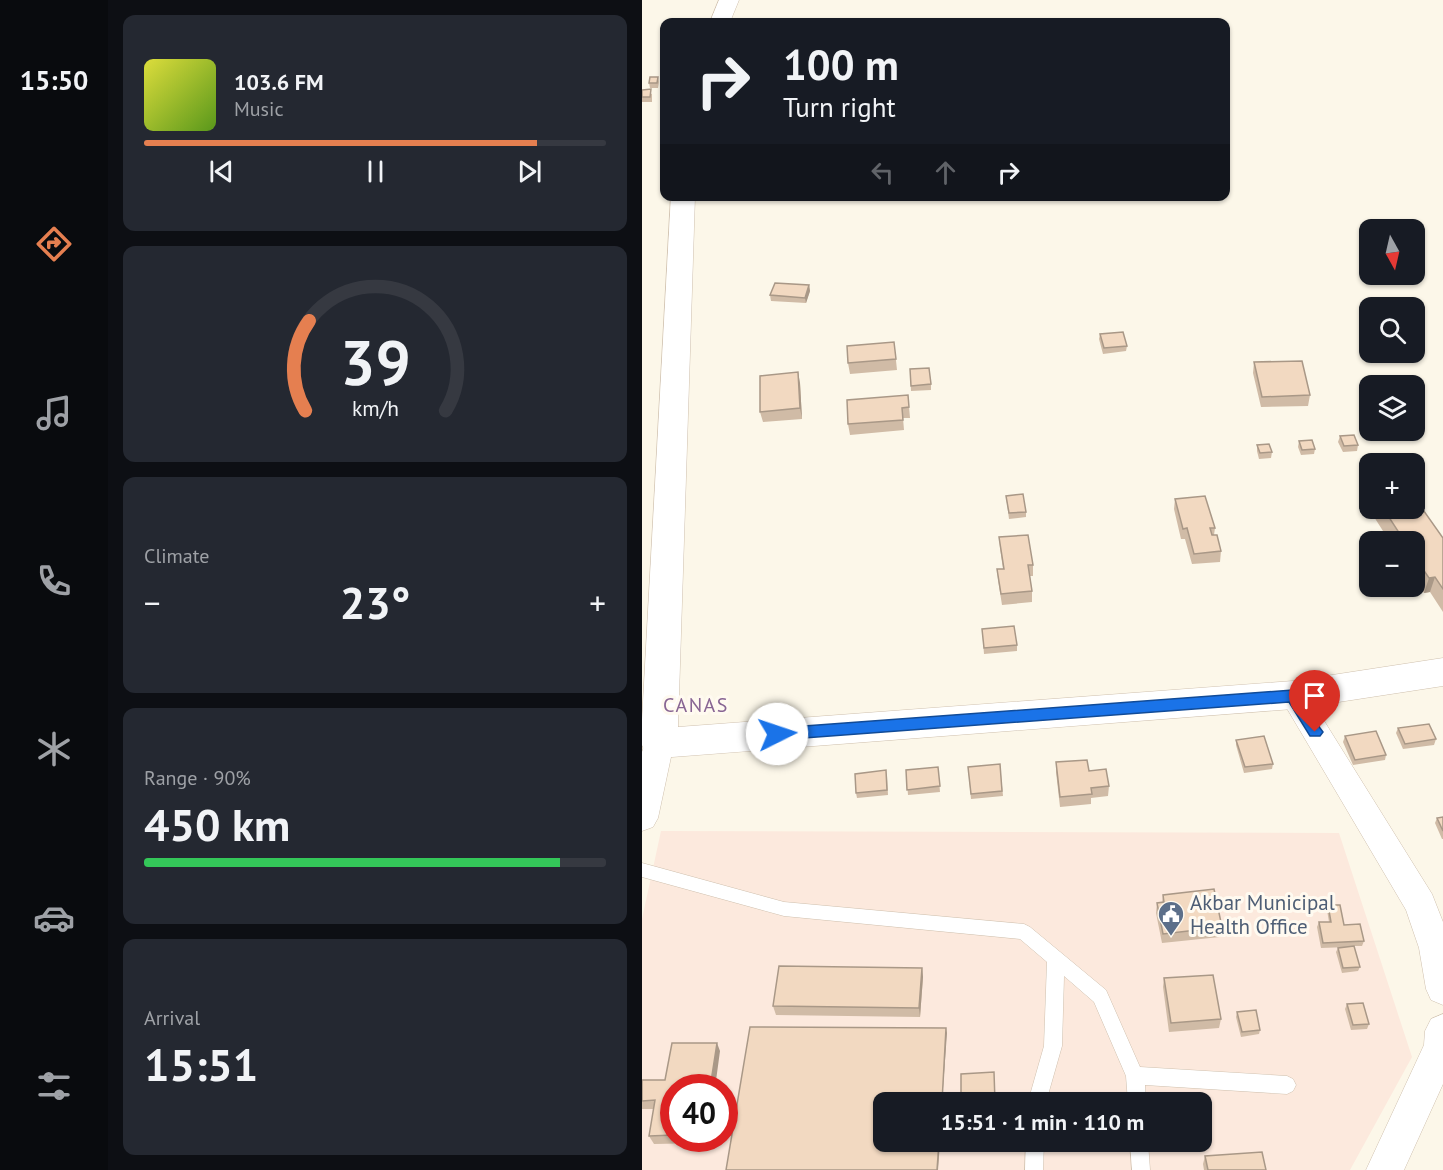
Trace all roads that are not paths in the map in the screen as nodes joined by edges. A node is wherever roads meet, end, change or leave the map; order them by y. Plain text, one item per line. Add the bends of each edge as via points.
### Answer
1 (729, 0) edge
2 (722, 18) edge
3 (683, 201) edge
4 (1443, 672) edge
5 (1293, 696) junction
6 (659, 743) junction
7 (642, 818) edge
8 (642, 870) edge
9 (1056, 959) junction
10 (1443, 989) edge
11 (1443, 1031) edge
12 (1135, 1076) junction
13 (1287, 1085) dead end
14 (1040, 1092) edge
15 (1136, 1092) edge
16 (1035, 1152) edge
17 (1140, 1152) edge
18 (1034, 1170) edge
19 (1141, 1170) edge
20 (1385, 1170) edge

1 - 2 street
3 - 6 street
4 - 5 street
5 - 6 street
5 - 10 street via 1420,904 1436,948
6 - 7 street
8 - 9 lane via 783,909 1024,932
9 - 12 lane via 1100,996
9 - 14 lane via 1053,1046
11 - 20 street via 1442,1046
12 - 13 lane
12 - 15 lane
16 - 18 lane
17 - 19 lane

